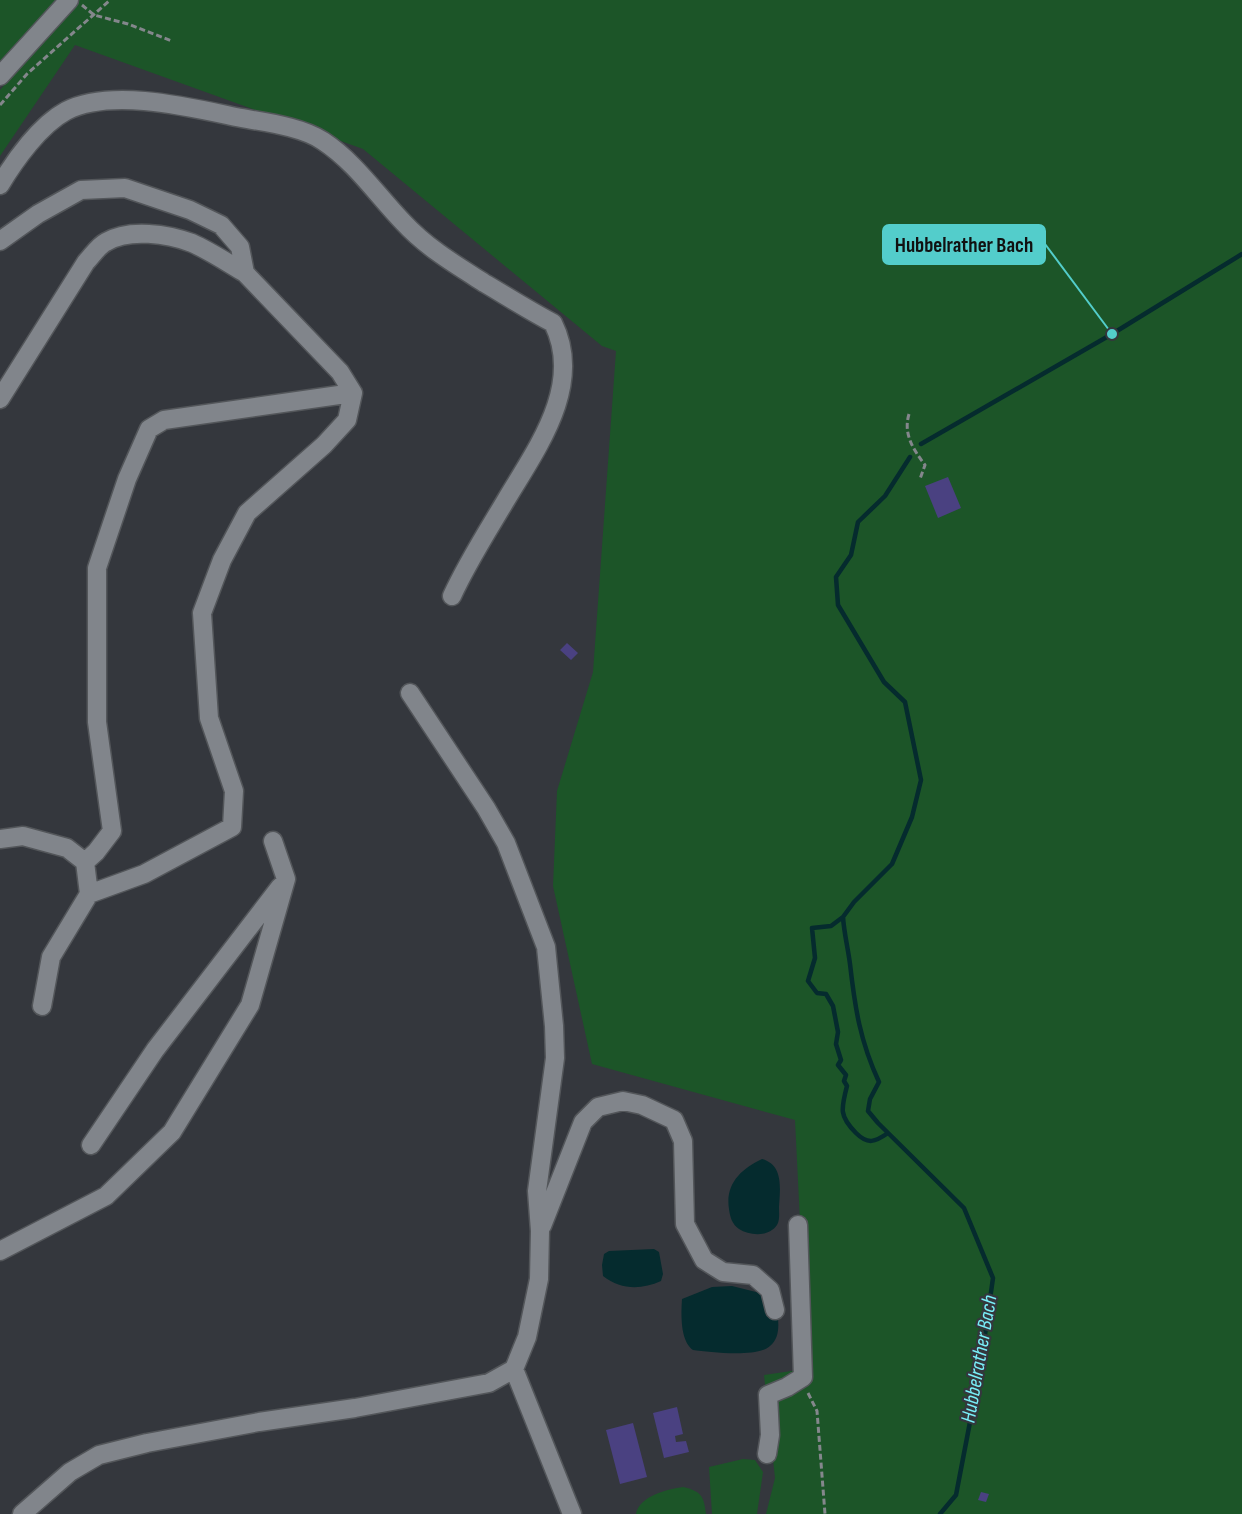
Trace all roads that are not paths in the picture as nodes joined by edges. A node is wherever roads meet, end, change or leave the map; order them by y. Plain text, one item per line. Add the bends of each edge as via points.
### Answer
1 (69, 0) edge
2 (0, 76) edge
3 (0, 185) edge
4 (0, 241) edge
5 (245, 273) junction
6 (353, 393) junction
7 (0, 399) edge
8 (452, 596) dead end
9 (410, 693) dead end
10 (0, 839) edge
11 (273, 841) dead end
12 (85, 862) junction
13 (286, 879) junction
14 (89, 894) junction
15 (42, 1006) dead end
16 (92, 1145) dead end
17 (798, 1226) dead end
18 (540, 1231) junction
19 (0, 1251) edge
20 (775, 1310) dead end
21 (514, 1369) junction
22 (767, 1454) dead end
23 (22, 1514) edge
24 (572, 1514) edge

1 - 2 street
3 - 8 street via 22,152 52,121 90,102 177,104 297,130 322,140 340,155 437,254 553,323 564,356 557,407
4 - 5 street via 81,190 125,188 190,210 220,225 240,247
5 - 6 street via 340,372
5 - 7 street via 193,244 172,237 137,234 104,243 86,262
6 - 12 street via 164,420 149,429 127,479 98,568 98,722 112,831
6 - 14 street via 347,420 247,513 222,560 202,613 209,718 234,791 232,827 144,874
9 - 18 street via 506,843 546,947 555,1058 537,1191
10 - 12 street via 23,836 67,848
11 - 13 street
12 - 14 street
13 - 16 street via 155,1050
13 - 19 street via 250,1005 172,1132 106,1196
14 - 15 street via 51,957
17 - 22 street via 803,1377 768,1395
18 - 20 street via 583,1122 598,1107 623,1101 642,1105 674,1120 683,1141 685,1224 704,1260 723,1272 753,1275 770,1290
18 - 21 street via 539,1280 527,1337
21 - 23 street via 489,1383 259,1422 99,1455 70,1472
21 - 24 street

